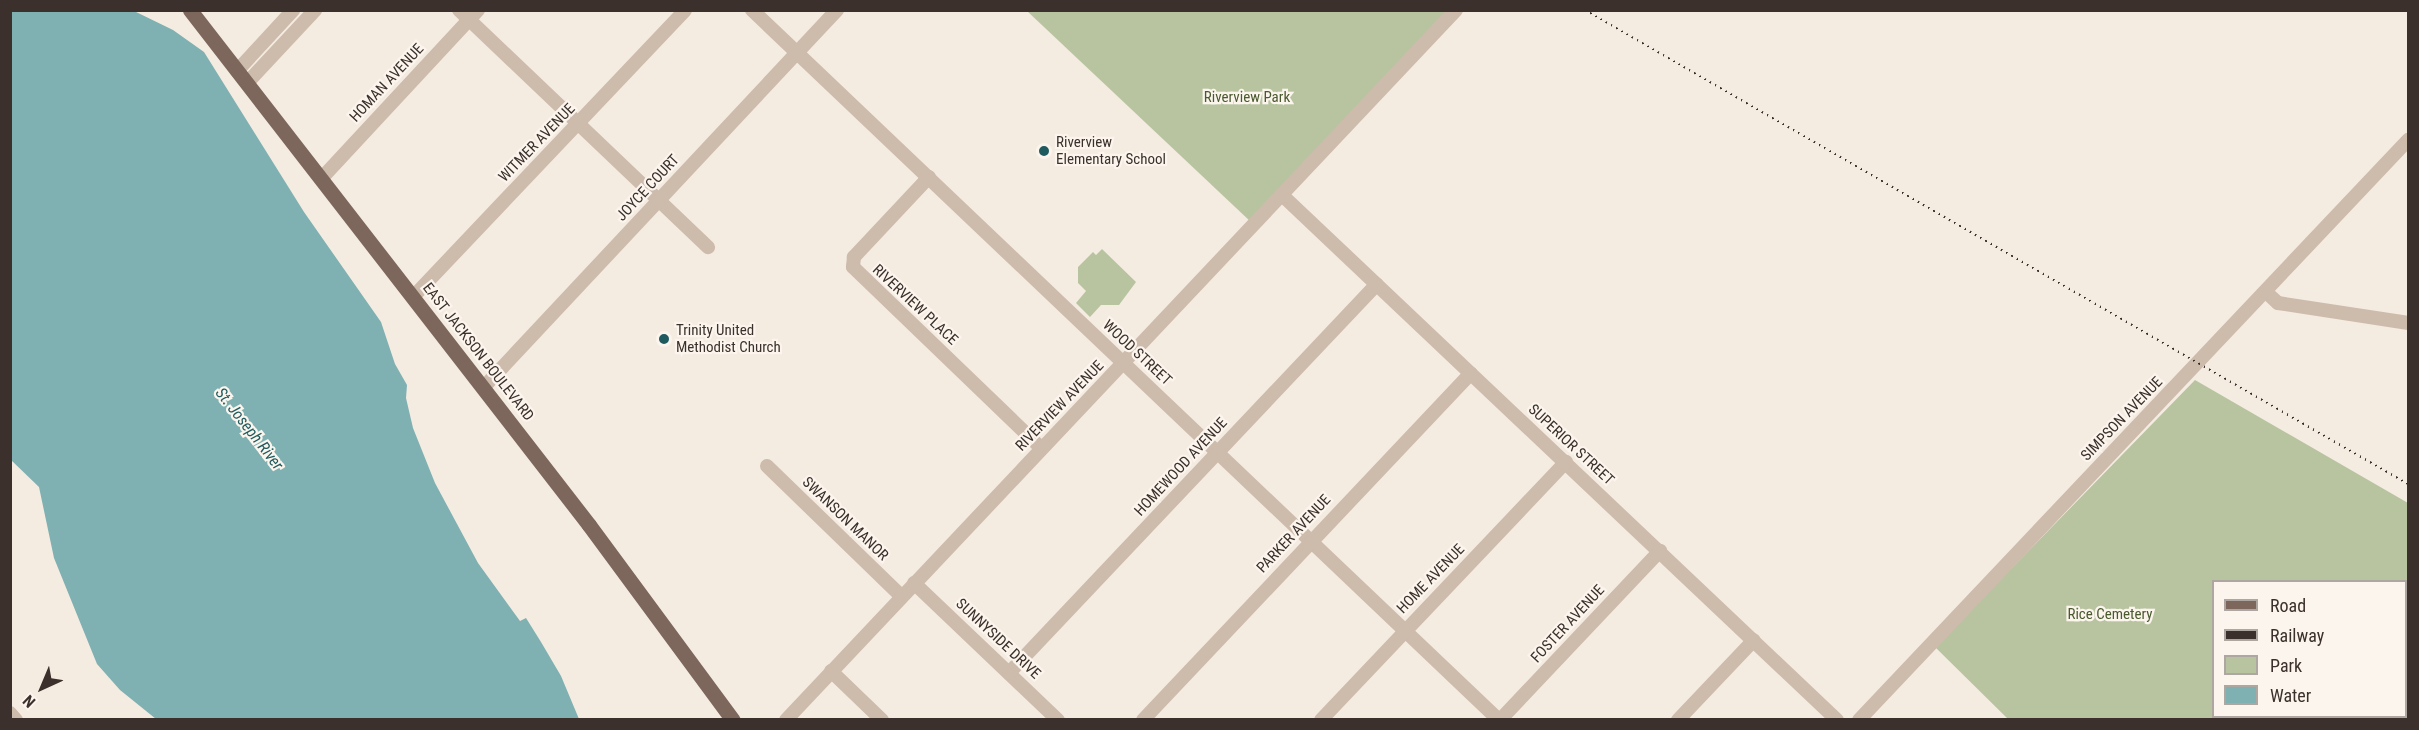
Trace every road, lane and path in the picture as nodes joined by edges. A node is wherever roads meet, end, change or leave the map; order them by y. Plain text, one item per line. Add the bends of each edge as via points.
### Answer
1 (190, 10) edge
2 (293, 10) edge
3 (315, 10) edge
4 (459, 10) edge
5 (685, 10) edge
6 (752, 10) edge
7 (837, 10) edge
8 (1456, 10) edge
9 (474, 16) edge
10 (797, 53) junction
11 (237, 71) junction
12 (247, 84) junction
13 (578, 123) junction
14 (2409, 140) edge
15 (929, 177) junction
16 (321, 179) junction
17 (1282, 195) junction
18 (659, 200) junction
19 (708, 247) dead end
20 (1377, 284) junction
21 (2266, 292) junction
22 (412, 297) junction
23 (2409, 323) edge
24 (1124, 363) junction
25 (1471, 373) junction
26 (483, 388) junction
27 (1041, 448) junction
28 (1218, 452) junction
29 (1566, 462) junction
30 (766, 466) dead end
31 (1311, 540) junction
32 (1660, 550) junction
33 (914, 583) junction
34 (901, 596) junction
35 (1405, 631) junction
36 (1754, 640) junction
37 (831, 671) junction
38 (1009, 673) junction
39 (10, 713) edge
40 (16, 720) edge
41 (733, 720) edge
42 (786, 720) edge
43 (882, 720) edge
44 (1059, 720) edge
45 (1143, 720) edge
46 (1321, 720) edge
47 (1500, 720) edge
48 (1678, 720) edge
49 (1837, 720) edge
50 (1859, 720) edge

1 - 11 main road, EAST JACKSON BOULEVARD
2 - 11 street
3 - 12 street
4 - 9 street
5 - 13 street, WITMER AVENUE
6 - 10 street, WOOD STREET
7 - 10 street, JOYCE COURT
8 - 17 street, RIVERVIEW AVENUE
9 - 13 street
9 - 16 street, HOMAN AVENUE
10 - 15 street, WOOD STREET
10 - 18 street, JOYCE COURT
11 - 12 main road, EAST JACKSON BOULEVARD
12 - 16 main road, EAST JACKSON BOULEVARD
13 - 18 street
13 - 22 street, WITMER AVENUE
14 - 21 street, SIMPSON AVENUE
15 - 24 street, WOOD STREET
15 - 27 street, RIVERVIEW PLACE via 854,257 853,267
16 - 22 main road, EAST JACKSON BOULEVARD
17 - 20 street, SUPERIOR STREET
17 - 24 street, RIVERVIEW AVENUE
18 - 19 street
18 - 26 street, JOYCE COURT
20 - 25 street, SUPERIOR STREET
20 - 28 street, HOMEWOOD AVENUE
21 - 23 street via 2278,303
21 - 50 street, SIMPSON AVENUE
22 - 26 main road, EAST JACKSON BOULEVARD
24 - 27 street, RIVERVIEW AVENUE
24 - 28 street, WOOD STREET
25 - 29 street, SUPERIOR STREET
25 - 31 street, PARKER AVENUE
26 - 41 main road, EAST JACKSON BOULEVARD via 653,608
27 - 33 street, RIVERVIEW AVENUE
28 - 31 street, WOOD STREET
28 - 38 street, HOMEWOOD AVENUE
29 - 32 street, SUPERIOR STREET
29 - 35 street, HOME AVENUE
30 - 34 street, SWANSON MANOR
31 - 35 street, WOOD STREET
31 - 45 street, PARKER AVENUE
32 - 36 street, SUPERIOR STREET
32 - 47 street, FOSTER AVENUE
33 - 34 street, RIVERVIEW AVENUE
33 - 38 street, SUNNYSIDE DRIVE
34 - 37 street, RIVERVIEW AVENUE
35 - 46 street, HOME AVENUE
35 - 47 street, WOOD STREET
36 - 48 street
36 - 49 street, SUPERIOR STREET
37 - 42 street, RIVERVIEW AVENUE
37 - 43 street
38 - 44 street, SUNNYSIDE DRIVE
39 - 40 street

